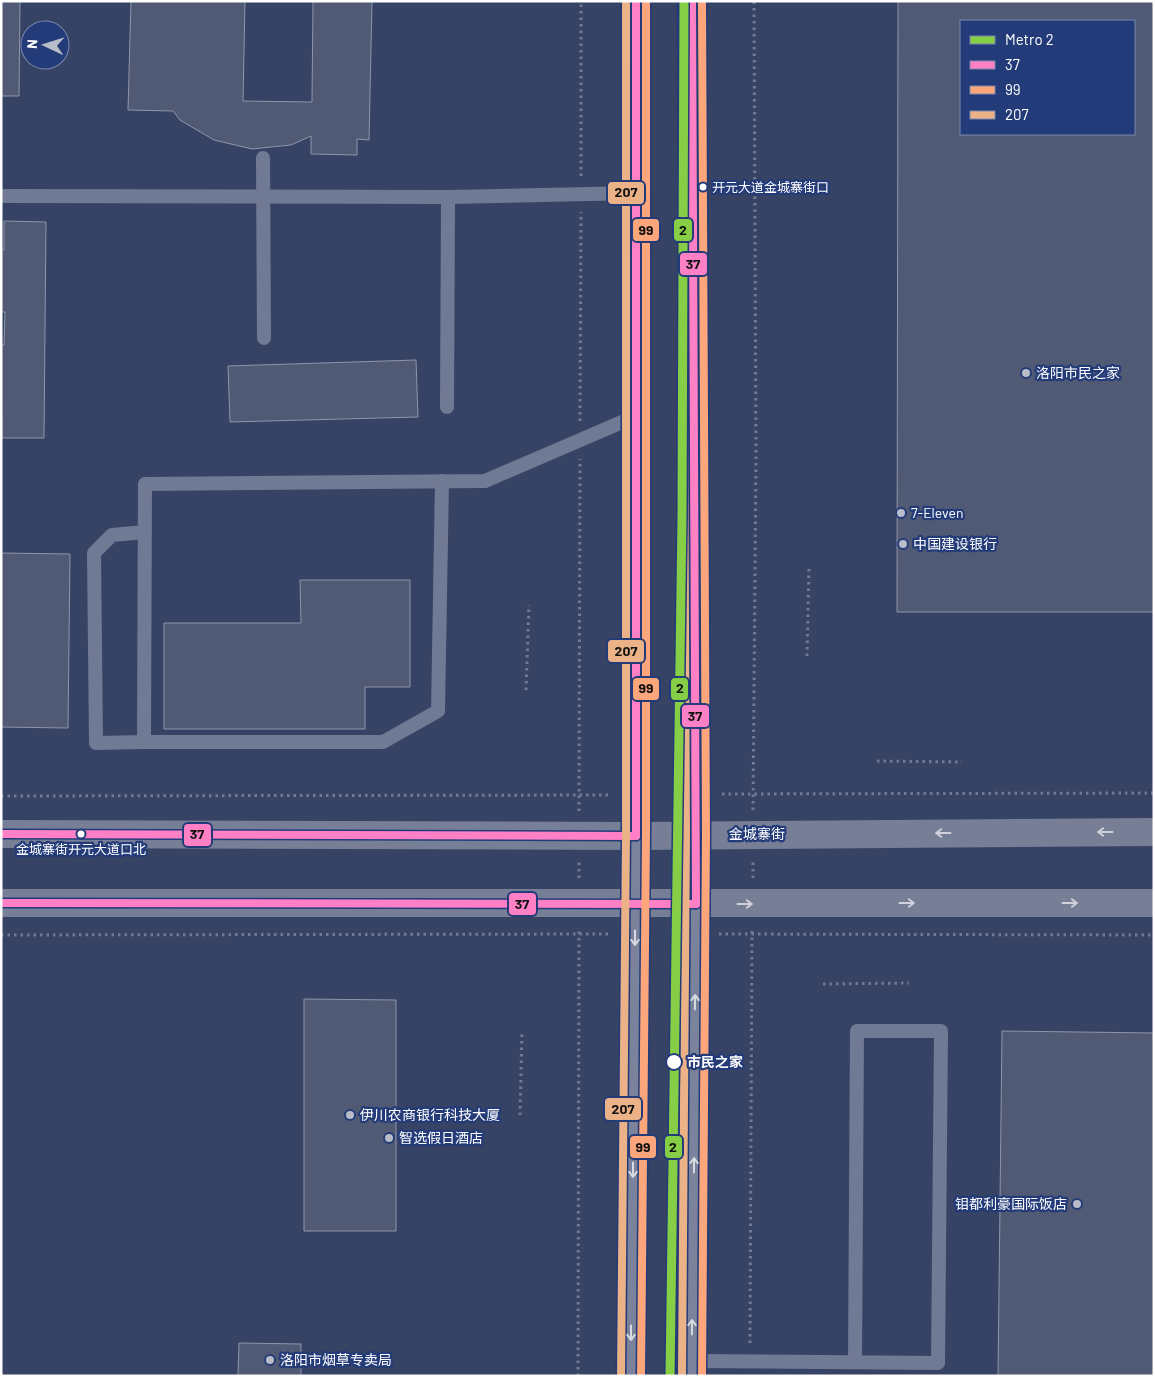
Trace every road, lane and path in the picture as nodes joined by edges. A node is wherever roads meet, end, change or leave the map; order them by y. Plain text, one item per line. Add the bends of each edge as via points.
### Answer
1 (581, 1) edge
2 (636, 1) edge
3 (692, 1) edge
4 (754, 1) edge
5 (262, 158) dead end
6 (636, 193) junction
7 (581, 195) junction
8 (1, 196) edge
9 (263, 197) junction
10 (448, 197) junction
11 (264, 338) dead end
12 (448, 407) dead end
13 (636, 416) junction
14 (580, 439) junction
15 (442, 481) junction
16 (145, 532) junction
17 (809, 568) dead end
18 (529, 605) dead end
19 (807, 656) dead end
20 (526, 690) dead end
21 (144, 742) junction
22 (877, 761) dead end
23 (962, 762) dead end
24 (1154, 793) edge
25 (696, 794) junction
26 (753, 794) junction
27 (579, 795) junction
28 (636, 795) junction
29 (1, 796) edge
30 (1154, 832) edge
31 (1, 834) edge
32 (696, 834) junction
33 (753, 834) junction
34 (579, 836) junction
35 (636, 836) junction
36 (1, 903) edge
37 (1154, 903) edge
38 (579, 904) junction
39 (635, 904) junction
40 (696, 904) junction
41 (752, 904) junction
42 (579, 934) junction
43 (634, 934) junction
44 (696, 934) junction
45 (752, 934) junction
46 (1154, 934) edge
47 (1, 935) edge
48 (909, 983) dead end
49 (823, 984) dead end
50 (522, 1031) dead end
51 (520, 1115) dead end
52 (749, 1362) junction
53 (855, 1362) junction
54 (692, 1368) edge
55 (578, 1376) edge
56 (631, 1376) edge

1 - 7 path
2 - 6 main road
3 - 25 main road
4 - 26 path via 756,468
5 - 9 lane
6 - 7 lane
6 - 13 main road
7 - 10 lane
7 - 14 path
8 - 9 lane
9 - 10 lane
9 - 11 lane
10 - 12 lane
13 - 14 lane
13 - 28 main road
14 - 15 lane via 485,481
14 - 27 path
15 - 16 lane via 145,484
15 - 21 lane via 438,711 383,742
16 - 21 lane
16 - 21 lane via 112,535 94,553 96,743
17 - 19 path
18 - 20 path
22 - 23 path
24 - 26 path
25 - 26 path
25 - 32 main road
26 - 33 path
27 - 28 path
27 - 29 path
27 - 34 path
28 - 35 main road
30 -> 33 main road, 金城寨街
31 - 34 main road, 金城寨街
32 - 33 main road, 金城寨街
32 - 35 main road, 金城寨街
32 - 40 main road
33 - 41 path
34 - 35 main road, 金城寨街
34 - 38 path
35 - 39 main road
36 - 38 main road
41 -> 37 main road
38 - 39 main road
38 - 42 path
39 - 40 main road
39 - 43 main road
40 -> 41 main road
40 - 44 main road
41 - 45 path
42 - 43 path
42 - 47 path
42 - 55 path
43 -> 56 main road
44 - 45 path
54 -> 44 main road
45 - 46 path
45 - 52 path
48 - 49 path
50 - 51 path
52 - 53 lane
52 - 54 lane
53 - 53 lane via 938,1363 941,1031 857,1031

